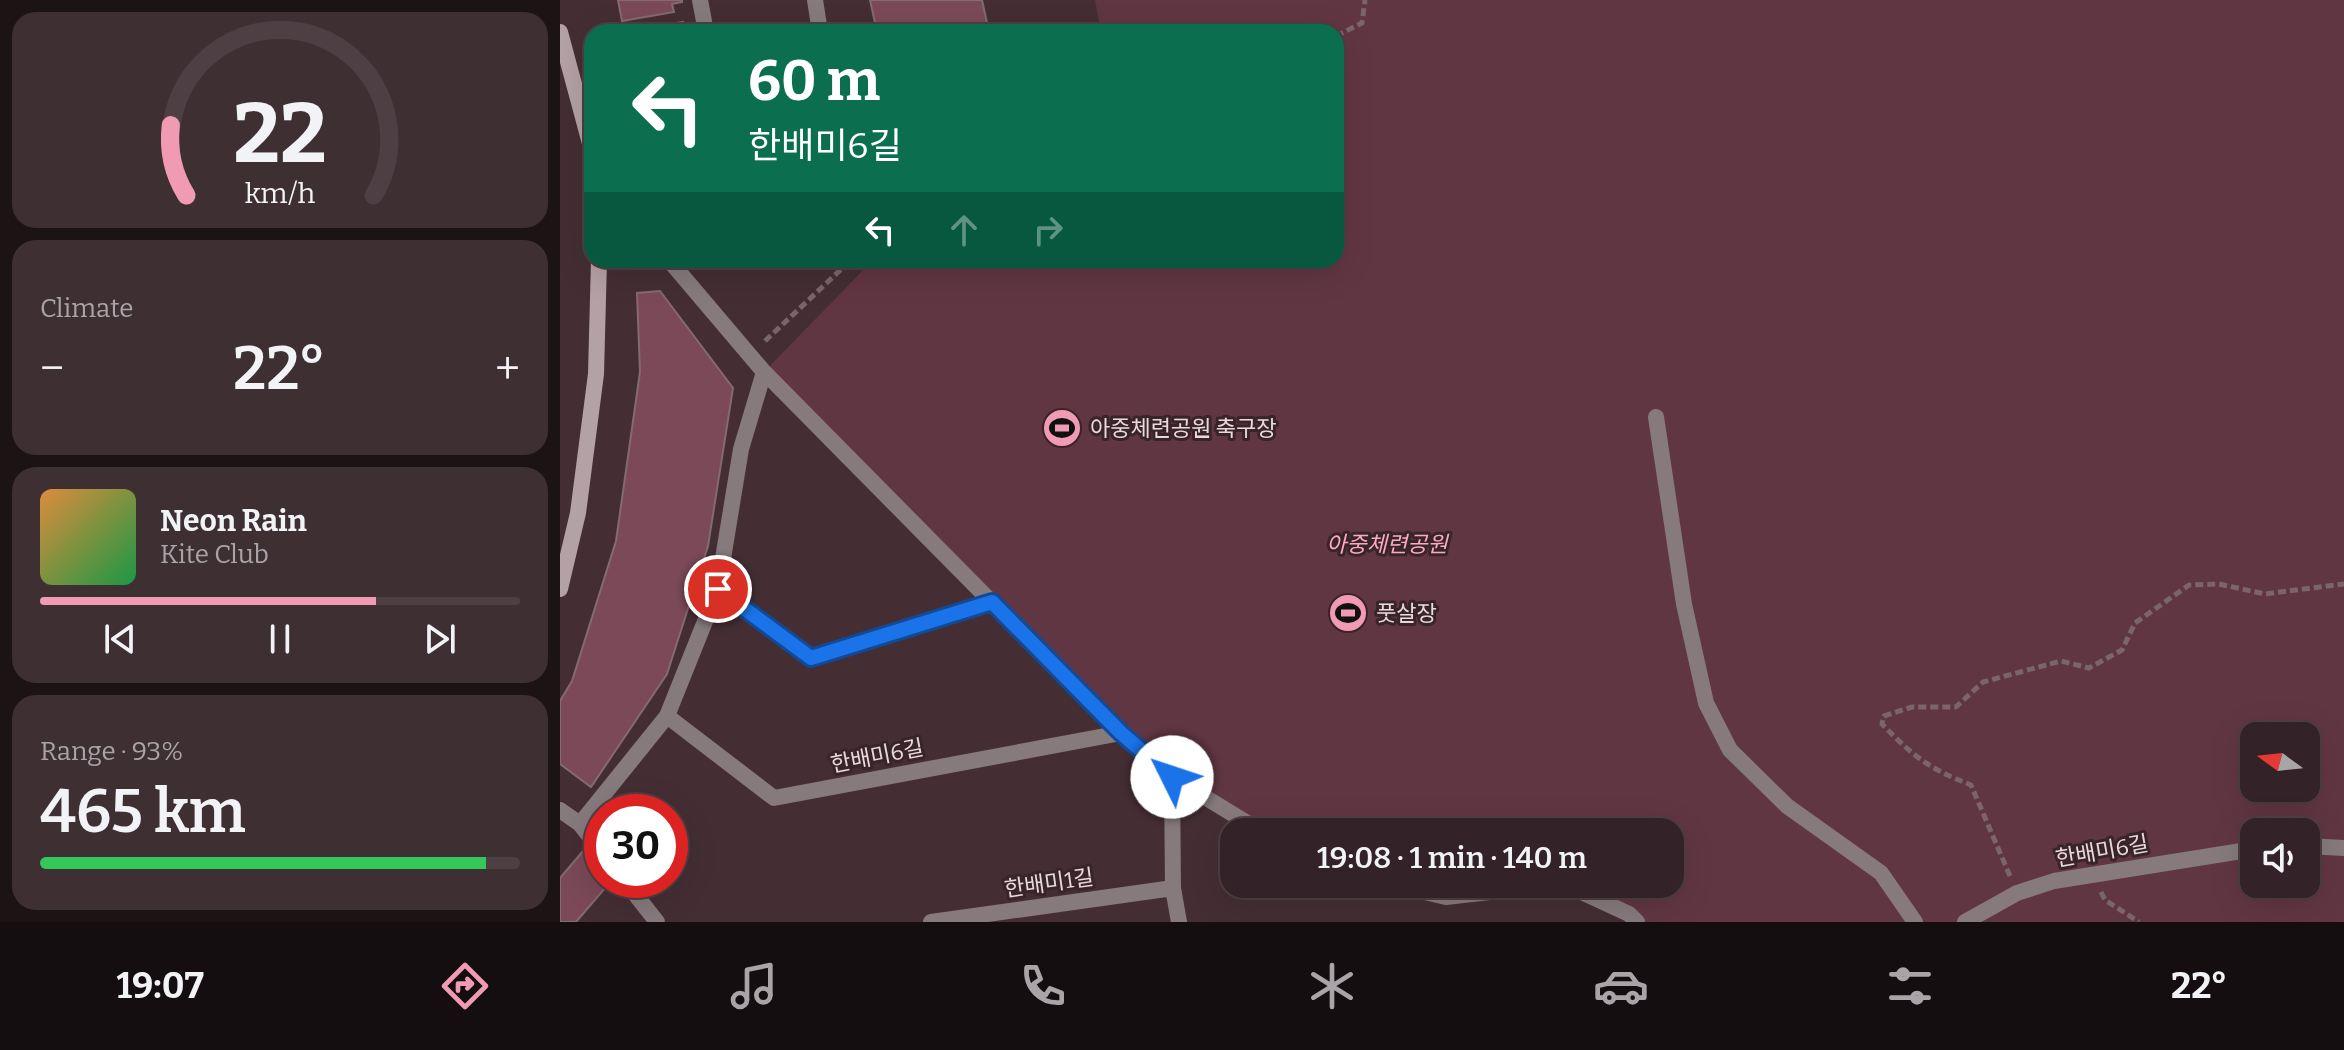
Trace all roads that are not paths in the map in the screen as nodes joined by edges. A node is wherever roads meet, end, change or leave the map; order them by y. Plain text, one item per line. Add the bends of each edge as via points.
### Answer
1 (700, 0) edge
2 (815, 0) edge
3 (704, 24) edge
4 (819, 24) edge
5 (560, 32) edge
6 (584, 107) edge
7 (599, 268) edge
8 (676, 268) edge
9 (764, 372) junction
10 (1656, 417) dead end
11 (560, 589) edge
12 (718, 589) junction
13 (992, 602) junction
14 (667, 716) junction
15 (1121, 733) junction
16 (1172, 777) junction
17 (560, 810) edge
18 (1239, 818) edge
19 (580, 824) junction
20 (584, 829) edge
21 (2320, 847) edge
22 (2344, 848) edge
23 (2240, 851) edge
24 (1173, 888) junction
25 (638, 898) edge
26 (1594, 898) edge
27 (657, 922) edge
28 (931, 922) edge
29 (1179, 922) edge
30 (1637, 922) edge
31 (1915, 922) edge
32 (1965, 922) edge

1 - 3 street
2 - 4 street
5 - 6 street
7 - 11 street via 596,374 578,513
8 - 9 street
9 - 12 street via 741,449
9 - 13 street
10 - 31 street via 1684,604 1706,703 1730,750 1787,806 1881,873
12 - 13 street via 811,658
12 - 14 street
13 - 15 street
14 - 15 street, 한배미6길 via 774,798
14 - 19 street
15 - 16 street
16 - 18 street
16 - 24 street
17 - 19 street
19 - 20 street
21 - 22 street
23 - 32 street, 한배미6길 via 2054,881 2017,893
24 - 28 street, 한배미1길
24 - 29 street
25 - 27 street
26 - 30 street

